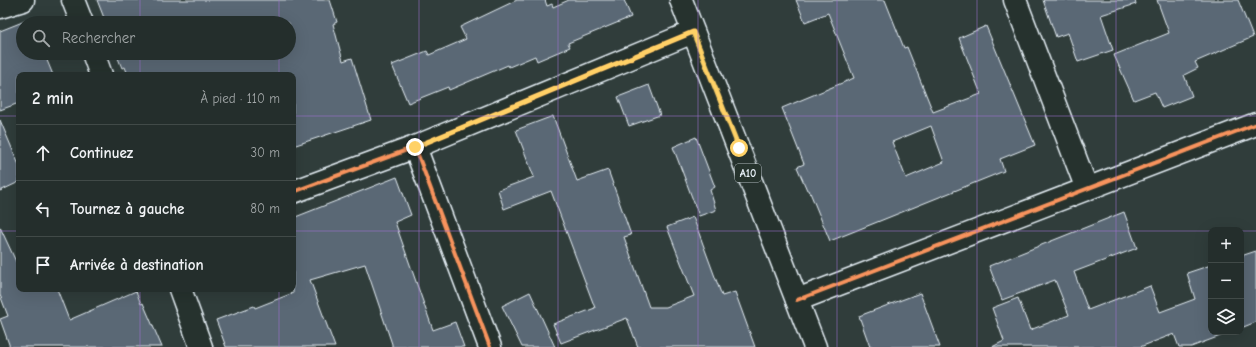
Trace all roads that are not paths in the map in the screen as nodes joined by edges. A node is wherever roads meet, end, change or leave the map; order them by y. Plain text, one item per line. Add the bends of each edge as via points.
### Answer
1 (23, 0) edge
2 (73, 0) edge
3 (681, 0) edge
4 (1015, 0) edge
5 (0, 7) edge
6 (79, 16) edge
7 (693, 32) junction
8 (96, 60) edge
9 (100, 72) edge
10 (1256, 124) edge
11 (415, 147) junction
12 (1087, 189) junction
13 (296, 191) edge
14 (181, 292) edge
15 (797, 300) junction
16 (201, 347) edge
17 (490, 347) edge
18 (816, 347) edge

1 - 5 street
2 - 6 street
3 - 7 street, A10
4 - 12 street
7 - 11 street
7 - 15 street, A10
8 - 9 street
10 - 12 street
11 - 13 street
11 - 17 street
12 - 15 street
14 - 16 street
15 - 18 street, A10

